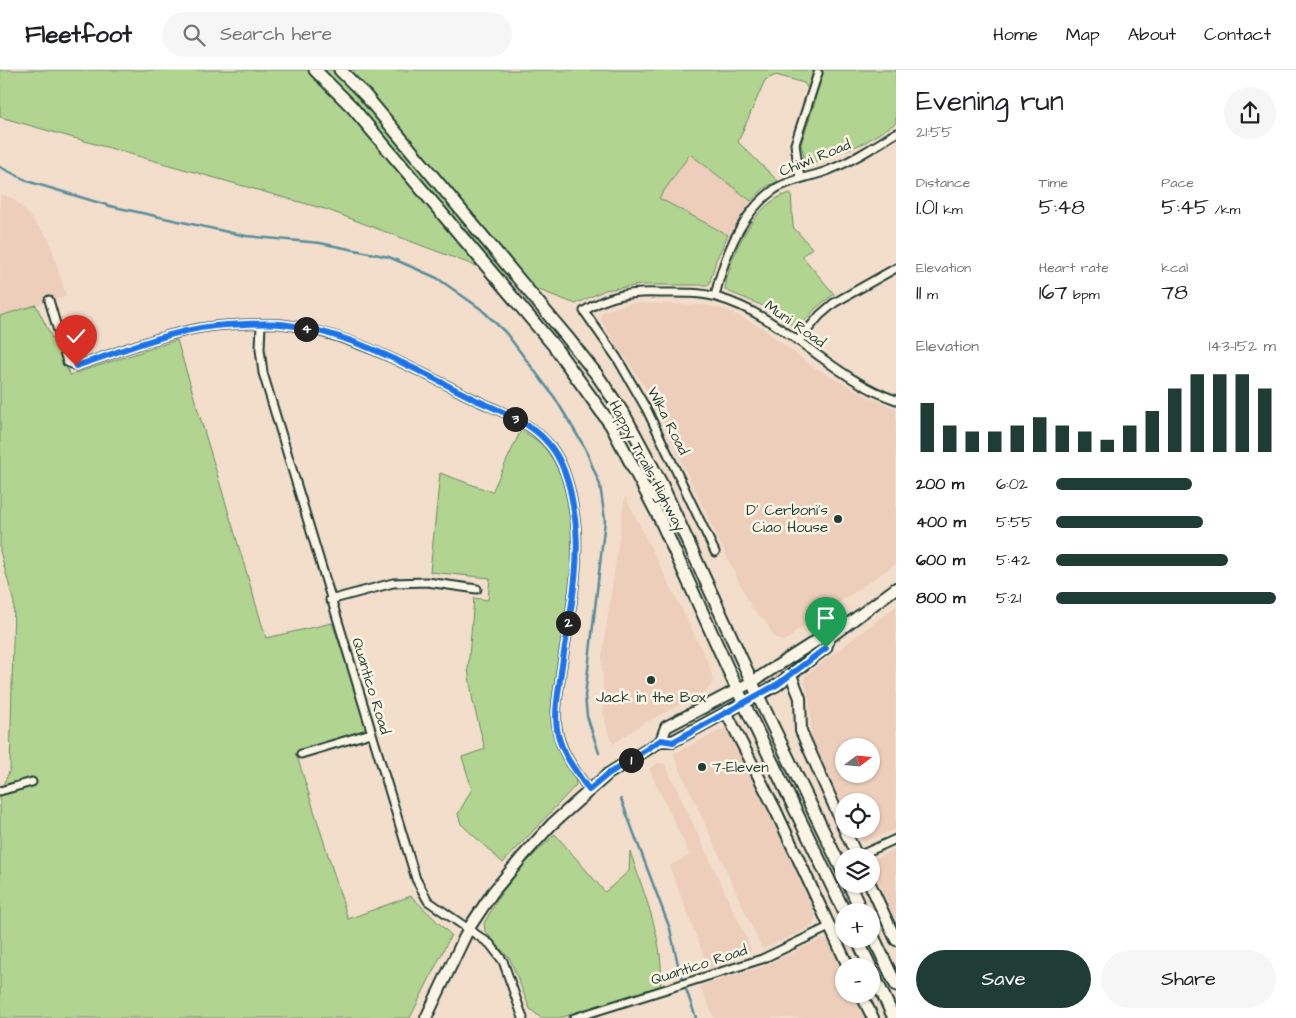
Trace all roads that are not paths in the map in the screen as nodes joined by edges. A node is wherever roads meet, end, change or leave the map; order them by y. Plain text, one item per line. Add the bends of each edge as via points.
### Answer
1 (315, 70) edge
2 (340, 70) edge
3 (818, 73) dead end
4 (896, 133) edge
5 (800, 179) junction
6 (896, 268) edge
7 (715, 296) junction
8 (49, 300) dead end
9 (584, 311) joint
10 (261, 324) junction
11 (799, 340) junction
12 (896, 400) edge
13 (714, 552) dead end
14 (896, 588) edge
15 (477, 589) dead end
16 (330, 600) junction
17 (829, 638) junction
18 (791, 675) junction
19 (752, 682) junction
20 (738, 689) junction
21 (758, 695) junction
22 (744, 702) junction
23 (726, 712) junction
24 (371, 733) junction
25 (661, 740) junction
26 (301, 754) dead end
27 (32, 782) dead end
28 (589, 790) junction
29 (0, 791) edge
30 (835, 808) edge
31 (896, 839) edge
32 (876, 848) edge
33 (835, 855) edge
34 (874, 893) edge
35 (840, 903) edge
36 (829, 927) junction
37 (469, 928) junction
38 (896, 940) edge
39 (879, 948) edge
40 (844, 958) edge
41 (896, 985) edge
42 (880, 988) edge
43 (866, 1003) edge
44 (426, 1018) edge
45 (523, 1018) edge
46 (574, 1018) edge
47 (873, 1018) edge
48 (894, 1018) edge

1 - 20 main road, Happy Trails Highway via 343,96 554,346 594,401 660,519
2 - 19 main road, Happy Trails Highway via 567,337 625,416 661,483
3 - 5 street via 795,144
4 - 5 street, Chiwi Road via 830,170
5 - 7 street, Chiwi Road via 776,189 757,205 745,221 723,264
6 - 11 street via 834,304
7 - 9 street, Muni Road via 630,292 599,301
7 - 11 street, Muni Road via 768,319
8 - 10 street via 68,362 76,366 180,333 224,325
9 - 13 street, Wika Road via 617,358 647,410
10 - 16 street, Quantico Road via 263,373
10 - 28 street via 287,325 352,342 532,427 549,444 560,461 570,488 577,537 557,729 568,760
11 - 12 street, Muni Road via 855,382
14 - 17 street
15 - 16 street via 427,582 393,583
16 - 24 street, Quantico Road
17 - 18 street via 826,648
17 - 19 street via 820,639
18 - 21 street
18 - 30 street via 800,698 800,731
19 - 20 street
19 - 21 main road, Happy Trails Highway
20 - 22 main road, Happy Trails Highway
20 - 25 street via 666,727
21 - 22 street
21 - 33 main road, Happy Trails Highway
22 - 23 street
22 - 35 main road, Happy Trails Highway
23 - 25 street via 673,742
23 - 36 street
24 - 26 street
24 - 37 street, Quantico Road via 416,879 428,901
25 - 28 street
27 - 29 street
28 - 37 street via 522,856
31 - 32 street
34 - 38 street
36 - 40 street
36 - 46 street, Quantico Road via 761,959
37 - 44 street
37 - 45 street, Quantico Road via 490,944 504,961
39 - 41 main road
42 - 48 main road
43 - 47 street

